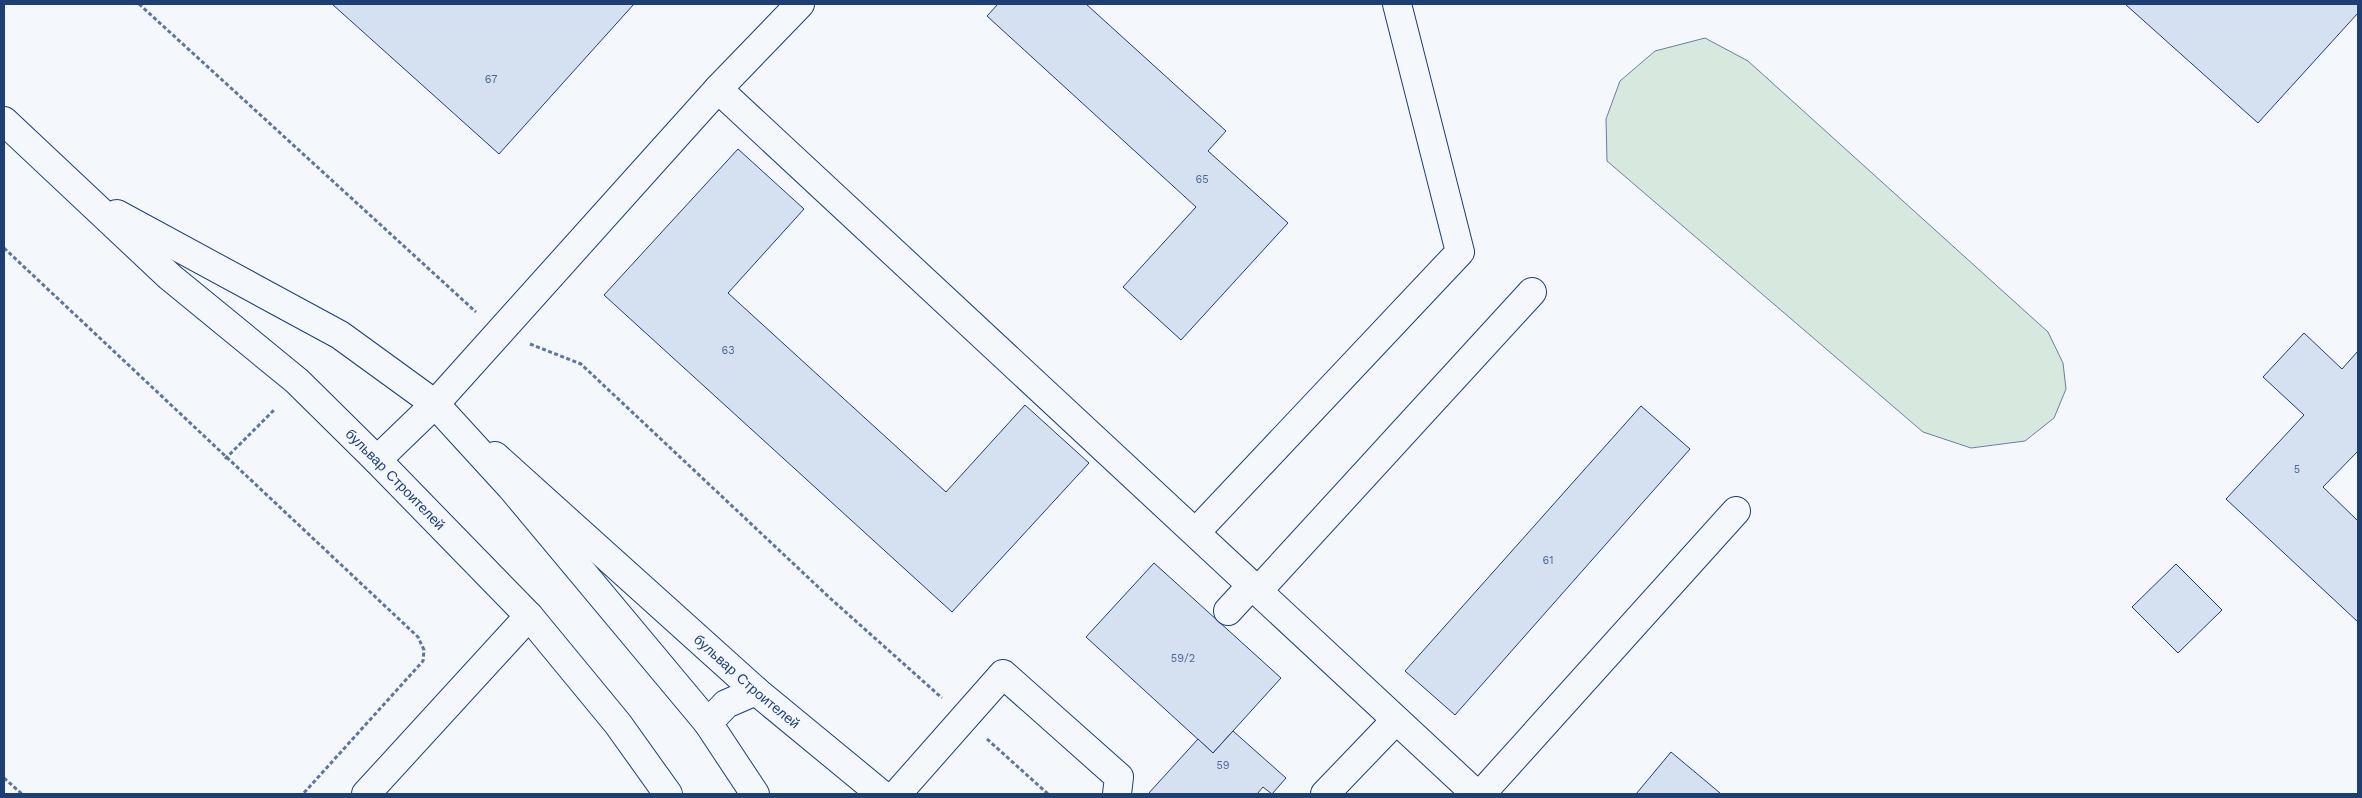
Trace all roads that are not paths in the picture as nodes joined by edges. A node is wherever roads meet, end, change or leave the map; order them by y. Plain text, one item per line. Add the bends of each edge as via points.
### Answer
1 (800, 4) edge
2 (1397, 4) edge
3 (718, 89) junction
4 (4, 121) edge
5 (86, 199) junction
6 (1532, 292) dead end
7 (435, 404) junction
8 (376, 460) junction
9 (1736, 511) dead end
10 (1196, 532) junction
11 (1254, 589) junction
12 (1228, 611) dead end
13 (529, 616) junction
14 (756, 691) junction
15 (1396, 720) junction
16 (708, 723) junction
17 (366, 794) edge
18 (668, 794) edge
19 (755, 794) edge
20 (881, 794) edge
21 (897, 794) edge
22 (1117, 794) edge
23 (1325, 794) edge
24 (1476, 794) edge
25 (1481, 794) edge

1 - 3 main road
2 - 10 main road via 1460,252
3 - 7 main road
3 - 10 main road
4 - 5 main road, бульвар Строителей
5 - 7 main road, бульвар Строителей via 340,335
5 - 8 main road, бульвар Строителей via 170,277 297,382
6 - 11 main road
7 - 8 main road
7 - 14 main road, бульвар Строителей via 526,482
7 - 16 main road, бульвар Строителей via 511,487
8 - 13 main road, бульвар Строителей
9 - 25 main road
10 - 11 main road
11 - 12 main road
11 - 15 main road
13 - 17 main road
13 - 18 main road, бульвар Строителей via 618,724
14 - 16 main road via 726,704
14 - 20 main road, бульвар Строителей
15 - 23 main road
15 - 24 main road
16 - 19 main road, бульвар Строителей
21 - 22 main road via 1003,674 1118,777

